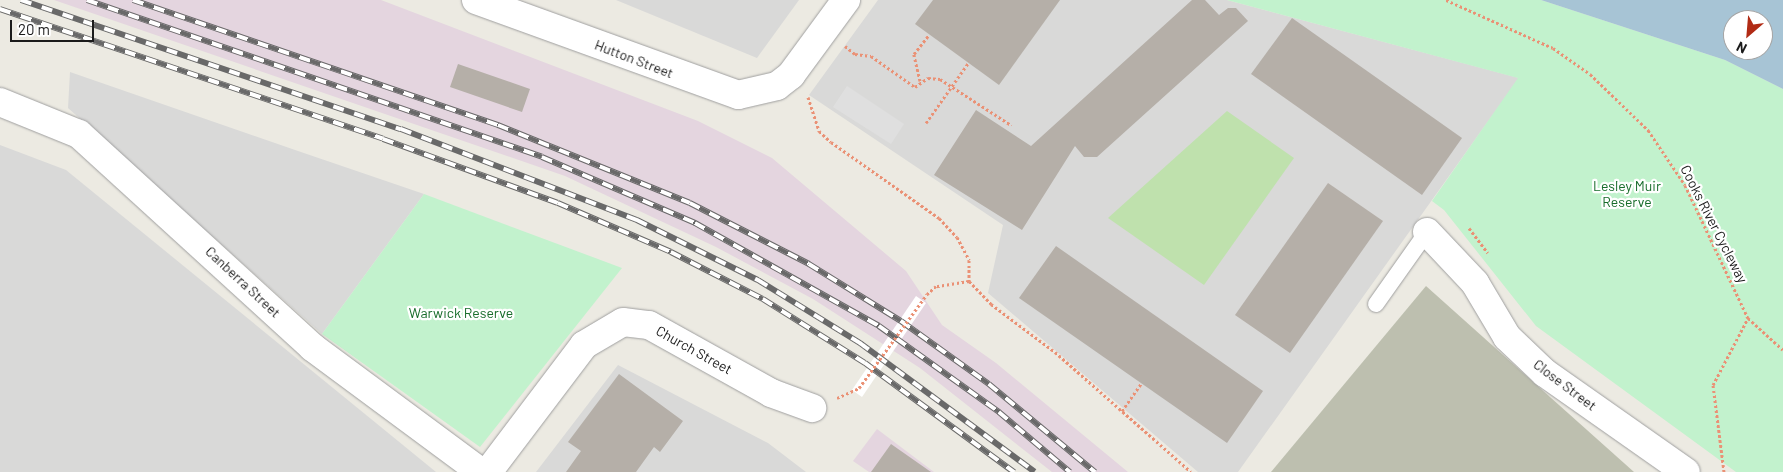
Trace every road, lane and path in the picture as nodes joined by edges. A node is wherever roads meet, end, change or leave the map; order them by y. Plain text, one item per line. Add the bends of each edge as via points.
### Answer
1 (476, 0) edge
2 (846, 0) edge
3 (1446, 0) edge
4 (824, 31) junction
5 (929, 35) dead end
6 (969, 62) dead end
7 (791, 74) junction
8 (920, 81) junction
9 (951, 86) junction
10 (0, 102) edge
11 (926, 122) dead end
12 (1011, 125) dead end
13 (1469, 228) dead end
14 (1427, 232) joint
15 (1490, 256) dead end
16 (969, 280) junction
17 (1376, 304) dead end
18 (1748, 318) junction
19 (1783, 350) edge
20 (1141, 384) dead end
21 (860, 388) dead end
22 (812, 408) dead end
23 (1122, 411) junction
24 (481, 472) edge
25 (488, 472) edge
26 (1191, 472) edge
27 (1686, 472) edge
28 (1724, 472) edge

1 - 7 street, Hutton Street via 719,91 757,94 777,86
2 - 4 street, Hutton Street
3 - 18 path, Cooks River Cycleway via 1553,48 1590,74 1648,130 1685,185
4 - 7 street, Hutton Street
4 - 8 path via 855,54 872,56 915,87
5 - 8 path via 914,54
6 - 9 path
7 - 16 path via 807,85 810,112 819,131 939,218 957,237 969,260
8 - 9 path via 940,79
9 - 11 path
9 - 12 path
10 - 24 street, Canberra Street via 79,134 312,347
13 - 15 path
14 - 17 lane
14 - 27 street, Close Street via 1475,284 1507,337 1546,373
16 - 21 path, bridge via 936,286 927,294
16 - 23 path via 991,304
18 - 19 path, Cooks River Cycleway
18 - 28 path via 1713,385
20 - 23 path
22 - 25 street, Church Street via 771,393 649,325 623,322 584,345
23 - 26 path

